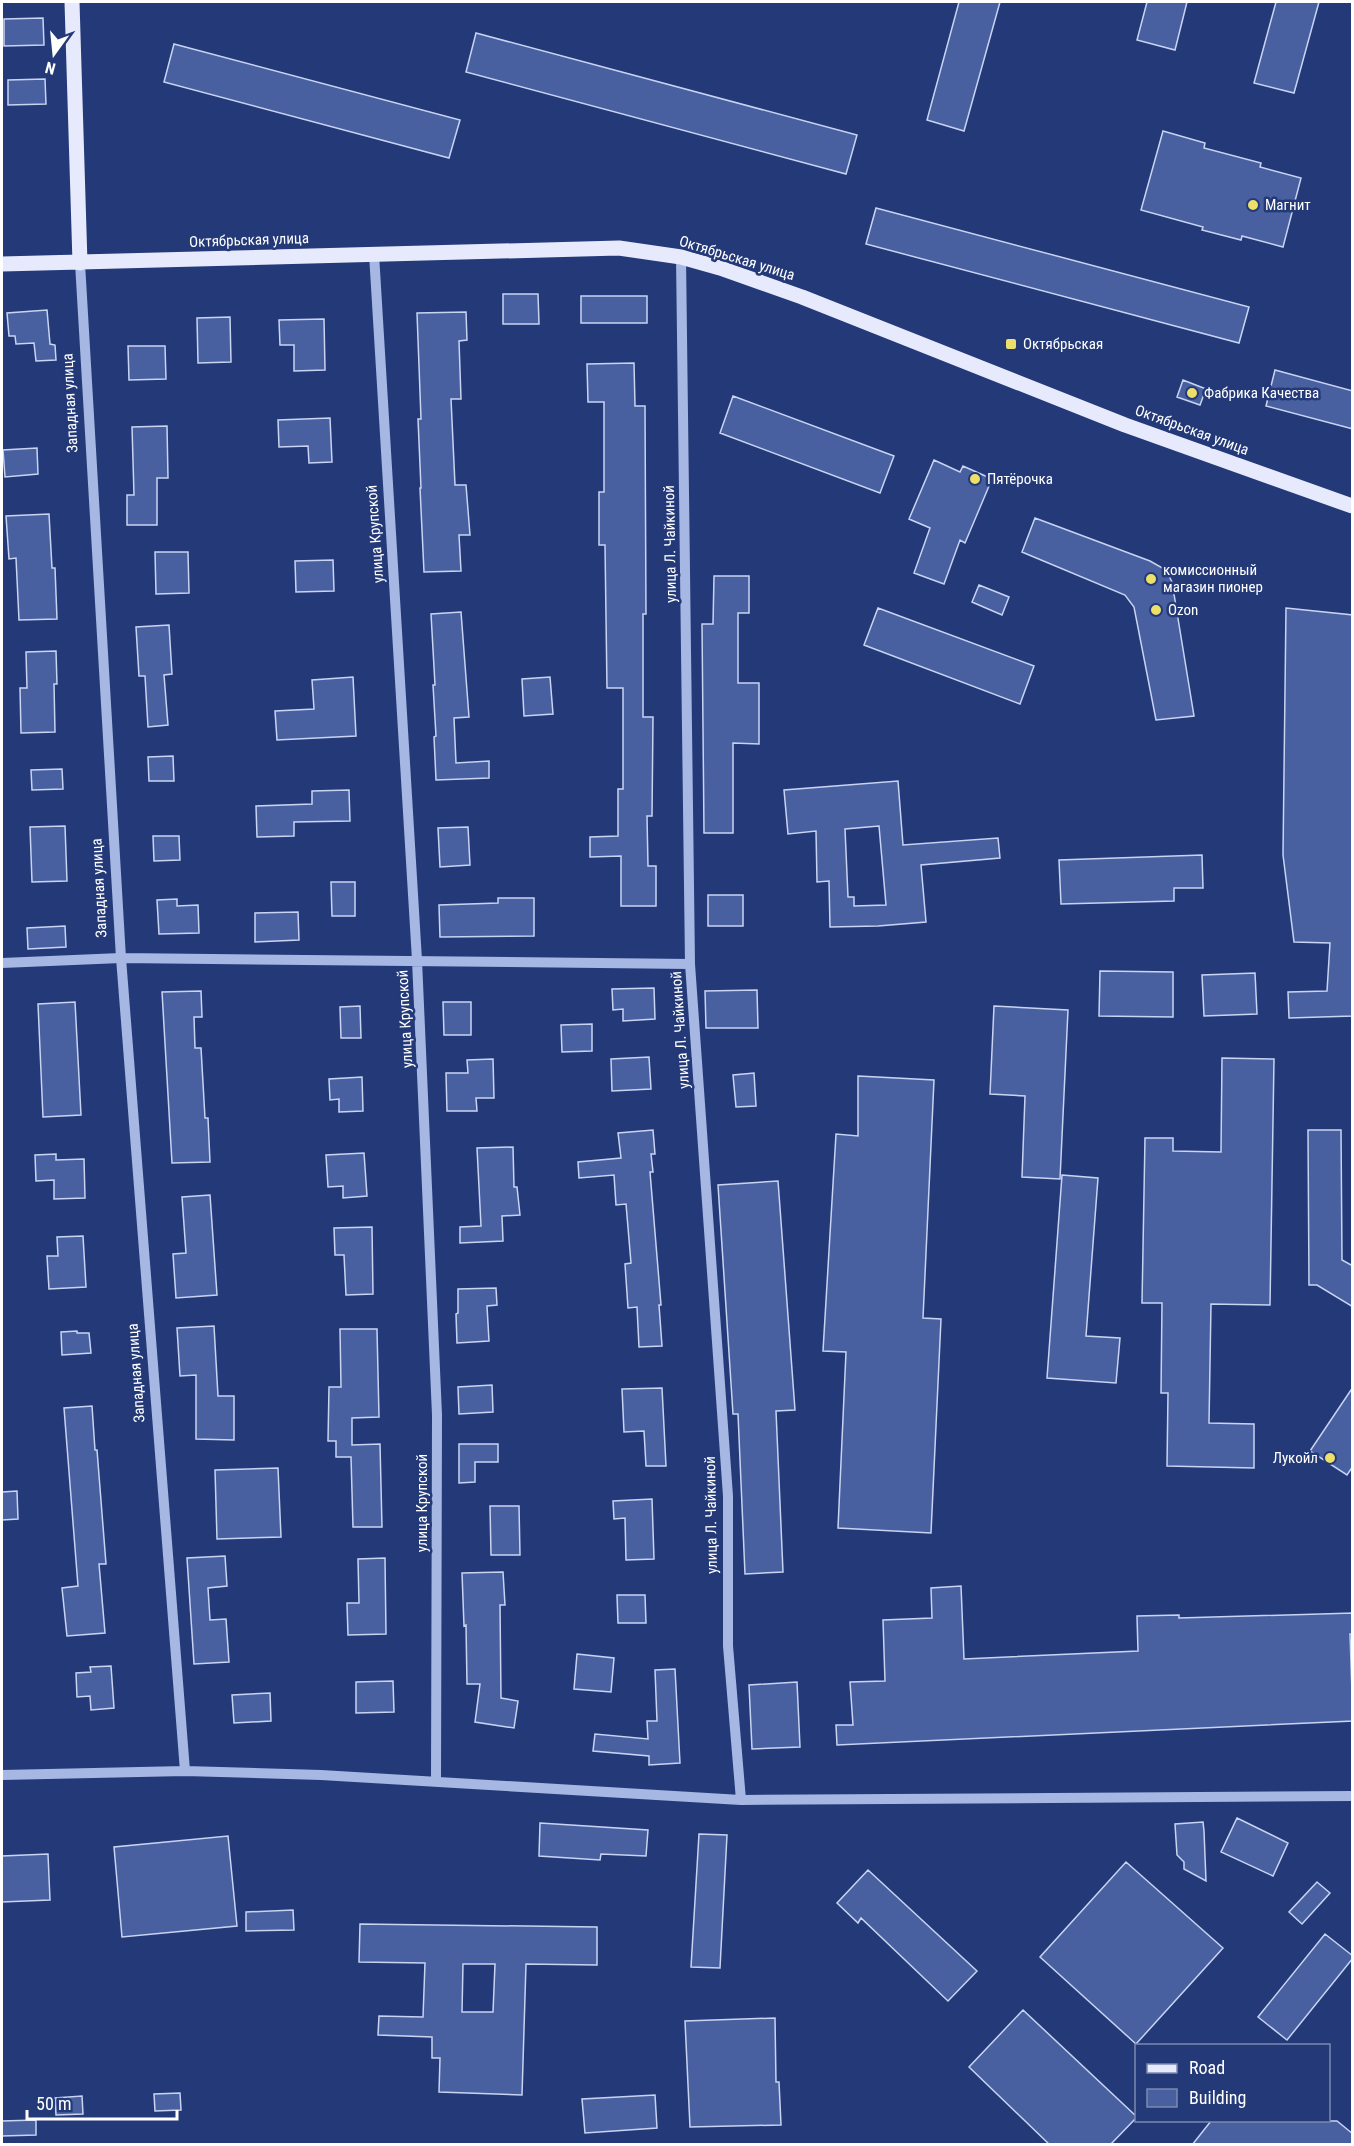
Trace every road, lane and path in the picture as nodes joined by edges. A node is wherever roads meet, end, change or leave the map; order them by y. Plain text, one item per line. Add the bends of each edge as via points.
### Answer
1 (72, 2) edge
2 (374, 254) junction
3 (681, 257) junction
4 (80, 263) junction
5 (2, 264) edge
6 (1353, 506) edge
7 (122, 958) junction
8 (417, 960) junction
9 (2, 963) edge
10 (690, 964) junction
11 (185, 1771) junction
12 (2, 1775) edge
13 (436, 1782) junction
14 (1353, 1796) edge
15 (741, 1800) junction

1 - 4 main road, Западная улица
2 - 3 main road, Октябрьская улица via 619,248
2 - 4 main road, Октябрьская улица
2 - 8 street, улица Крупской
3 - 6 main road, Октябрьская улица via 802,297 1125,425
3 - 10 street, улица Л. Чайкиной
4 - 5 main road, Октябрьская улица
4 - 7 street, Западная улица
7 - 8 street
7 - 9 street
7 - 11 street, Западная улица
8 - 10 street
8 - 13 street, улица Крупской via 437,1415
10 - 15 street, улица Л. Чайкиной via 728,1496 728,1646
11 - 12 street
11 - 13 street
13 - 15 street
14 - 15 street

